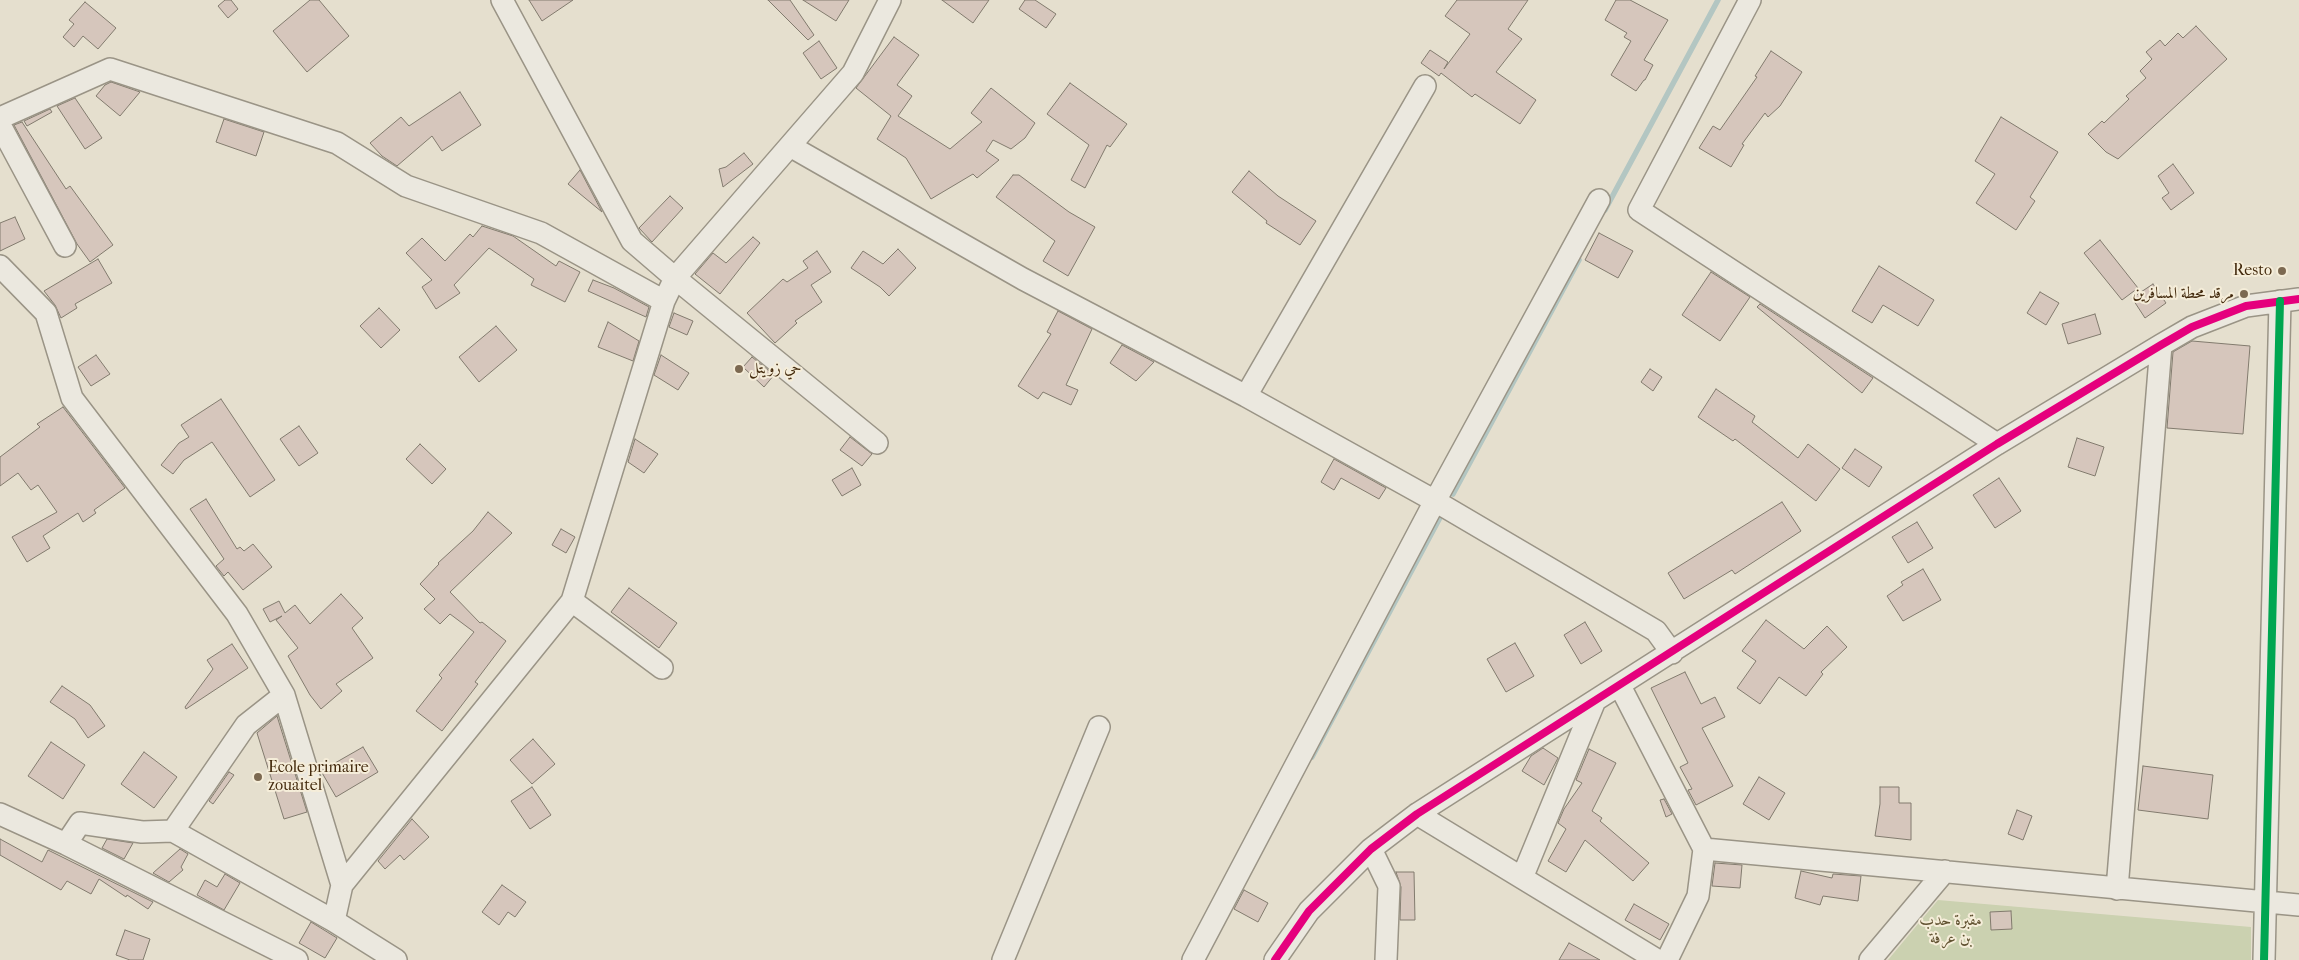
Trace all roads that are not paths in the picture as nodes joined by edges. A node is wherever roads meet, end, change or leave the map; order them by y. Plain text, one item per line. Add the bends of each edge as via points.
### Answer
1 (502, 0) edge
2 (890, 0) edge
3 (1750, 0) edge
4 (1425, 86) dead end
5 (2, 117) edge
6 (790, 146) junction
7 (1599, 200) dead end
8 (65, 246) dead end
9 (0, 266) edge
10 (675, 278) junction
11 (2290, 300) edge
12 (664, 301) junction
13 (2161, 345) junction
14 (1246, 396) junction
15 (877, 443) dead end
16 (1997, 444) junction
17 (1435, 501) junction
18 (572, 601) junction
19 (1672, 653) junction
20 (662, 668) dead end
21 (1620, 686) junction
22 (284, 695) junction
23 (1594, 703) junction
24 (1099, 727) dead end
25 (0, 814) edge
26 (1417, 814) junction
27 (173, 831) junction
28 (66, 844) junction
29 (1371, 849) junction
30 (1704, 849) junction
31 (1945, 871) junction
32 (1522, 878) junction
33 (342, 885) junction
34 (2116, 889) junction
35 (2264, 903) junction
36 (2299, 905) edge
37 (334, 921) junction
38 (296, 960) edge
39 (396, 960) edge
40 (1003, 960) edge
41 (1193, 960) edge
42 (1275, 960) edge
43 (1386, 960) edge
44 (1657, 960) edge
45 (1667, 960) edge
46 (1870, 960) edge
47 (2264, 960) edge

1 - 10 street via 632,241
2 - 6 street via 853,73
3 - 16 street via 1639,210
4 - 14 street
5 - 8 street
5 - 12 street via 110,69 337,143 406,186 541,233
6 - 10 street
6 - 14 street via 1023,279
7 - 17 street
9 - 22 street via 46,314 72,398 237,614
10 - 12 street
10 - 15 street
11 - 13 street via 2246,306 2192,327
11 - 35 street
12 - 18 street
13 - 16 street
13 - 34 street
14 - 17 street
16 - 19 street
17 - 19 street via 1656,631
17 - 41 street
18 - 20 street
18 - 33 street
19 - 21 street
21 - 23 street
21 - 30 street
22 - 27 street via 246,725
22 - 33 street
23 - 26 street
23 - 32 street
24 - 40 street
25 - 28 street
26 - 29 street
26 - 32 street
27 - 28 street via 142,832 80,823
27 - 37 street
28 - 38 street
29 - 42 street via 1309,911
29 - 43 street via 1389,886
30 - 31 street
30 - 45 street via 1698,896
31 - 34 street
31 - 46 street
32 - 44 street
33 - 37 street
34 - 35 street
35 - 36 street
35 - 47 street
37 - 39 street

